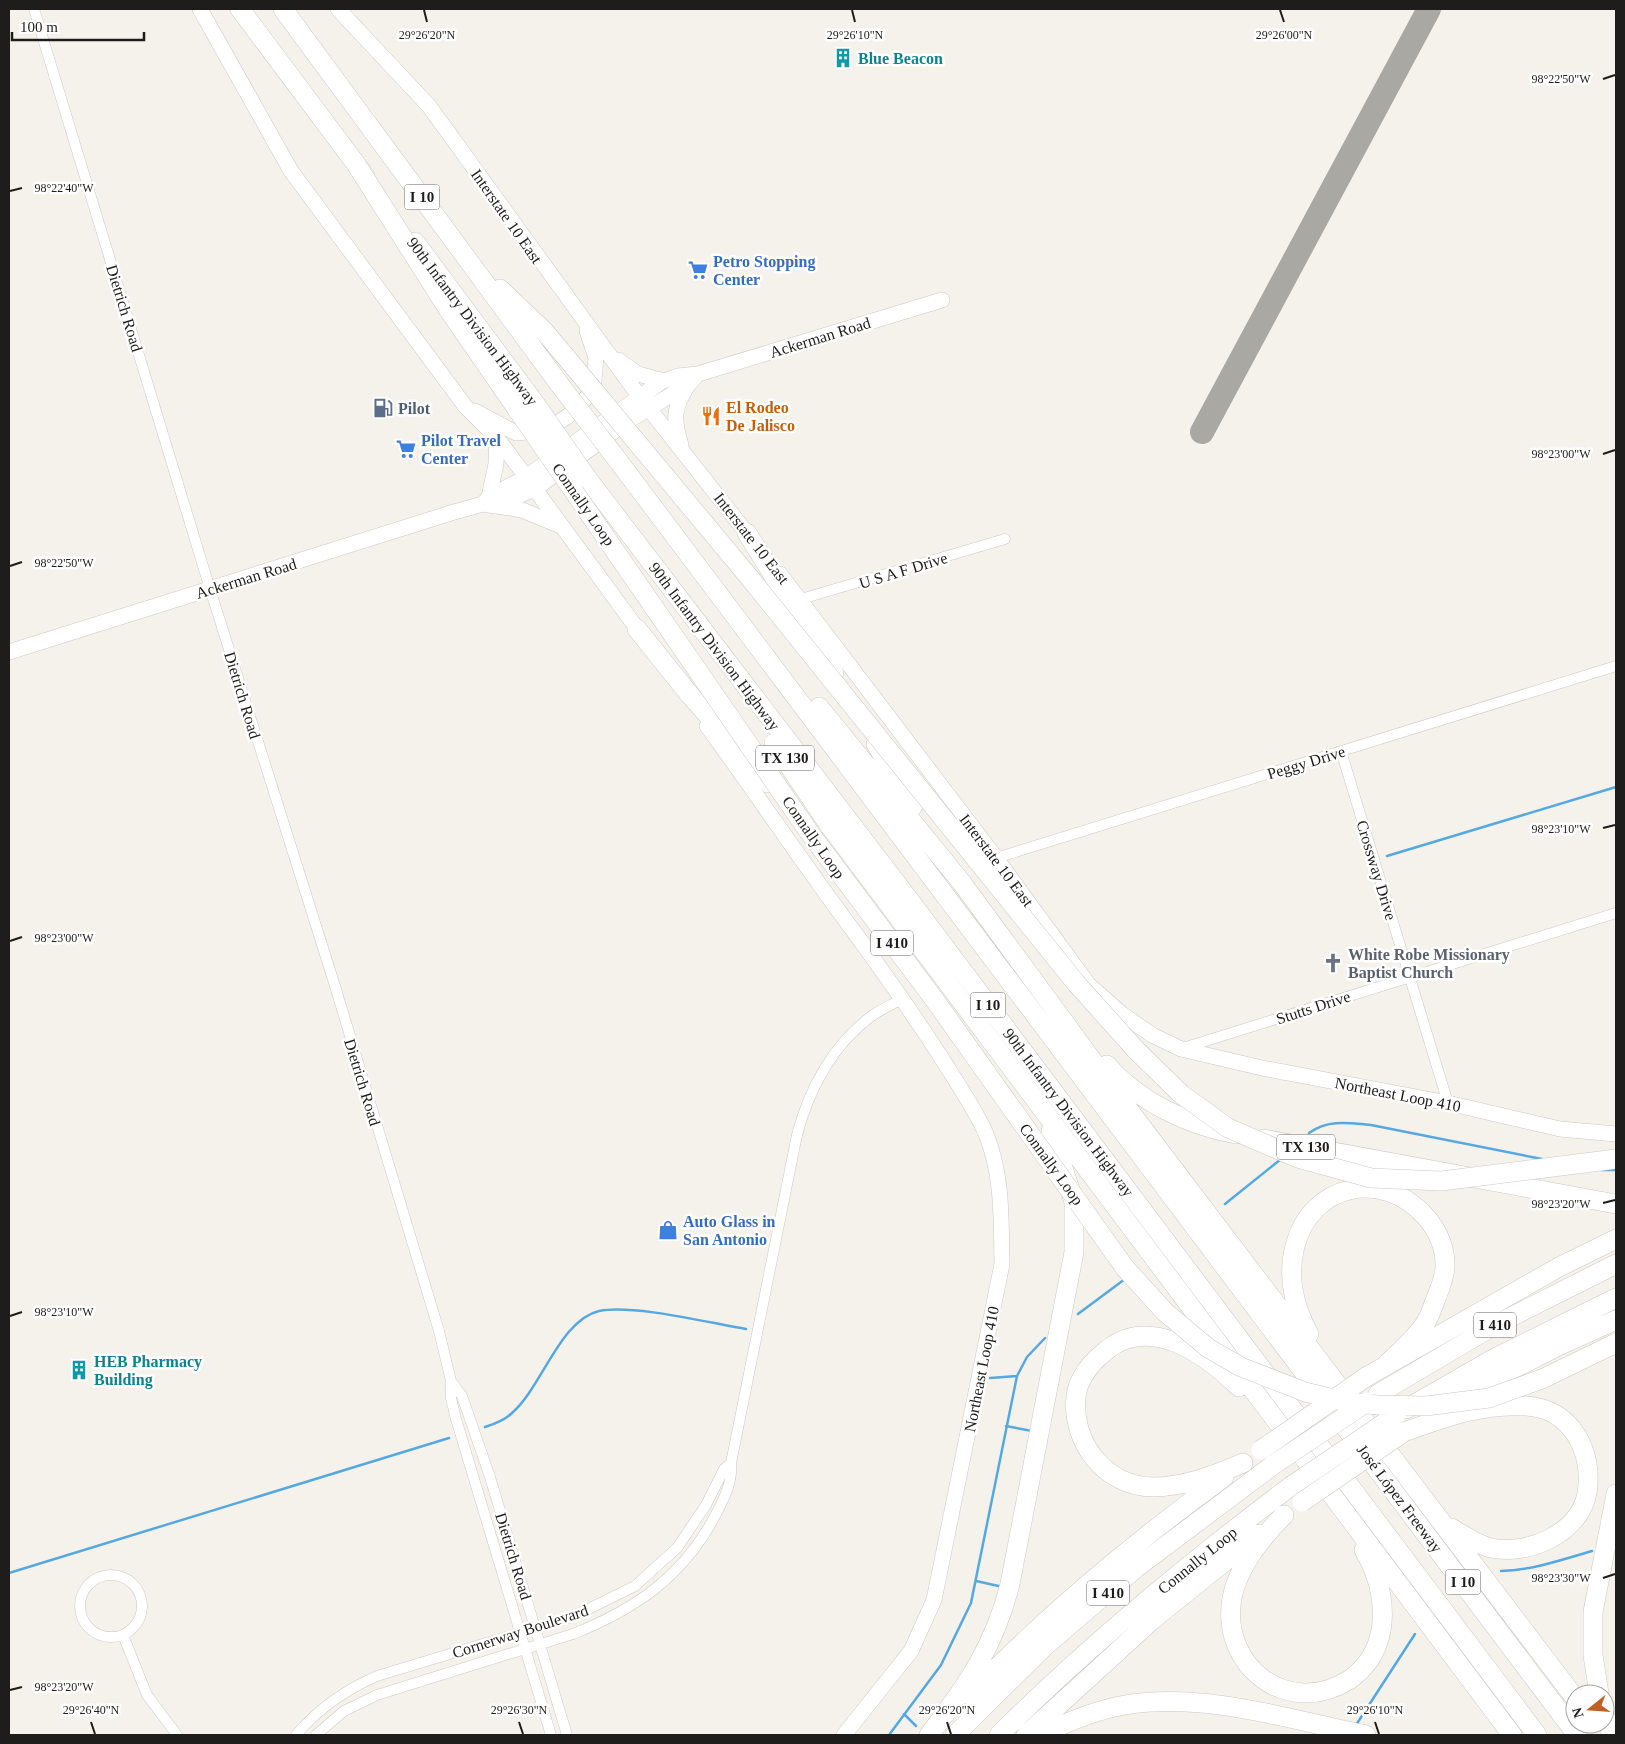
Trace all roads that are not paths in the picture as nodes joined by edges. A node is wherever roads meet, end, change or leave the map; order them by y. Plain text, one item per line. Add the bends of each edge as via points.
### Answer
1 (34, 9) edge
2 (200, 9) edge
3 (236, 9) edge
4 (240, 9) edge
5 (283, 9) edge
6 (338, 9) edge
7 (286, 69) junction
8 (356, 164) junction
9 (463, 253) junction
10 (942, 300) dead end
11 (583, 318) junction
12 (606, 349) junction
13 (693, 379) junction
14 (664, 381) junction
15 (639, 396) junction
16 (465, 406) junction
17 (648, 408) junction
18 (497, 438) junction
19 (682, 449) junction
20 (530, 483) junction
21 (488, 502) junction
22 (562, 527) junction
23 (747, 533) junction
24 (1005, 540) dead end
25 (691, 555) junction
26 (653, 564) junction
27 (210, 589) junction
28 (801, 599) junction
29 (637, 629) junction
30 (9, 652) edge
31 (1616, 666) edge
32 (1341, 751) junction
33 (996, 858) junction
34 (962, 883) junction
35 (1616, 913) edge
36 (922, 949) junction
37 (1409, 977) junction
38 (1044, 993) junction
39 (903, 998) junction
40 (1181, 1049) junction
41 (1035, 1101) junction
42 (1448, 1103) junction
43 (1616, 1134) edge
44 (1616, 1159) edge
45 (1616, 1204) edge
46 (1616, 1239) edge
47 (1616, 1264) edge
48 (1616, 1298) edge
49 (1616, 1320) edge
50 (1616, 1343) edge
51 (1387, 1364) junction
52 (1334, 1379) junction
53 (451, 1381) junction
54 (1269, 1412) junction
55 (1400, 1423) junction
56 (1348, 1429) joint
57 (1321, 1448) joint
58 (1243, 1462) junction
59 (730, 1464) junction
60 (1616, 1494) edge
61 (1338, 1504) junction
62 (1284, 1515) junction
63 (1444, 1524) junction
64 (535, 1627) junction
65 (519, 1631) junction
66 (123, 1635) junction
67 (540, 1643) junction
68 (524, 1648) junction
69 (1597, 1684) edge
70 (1565, 1685) edge
71 (177, 1735) edge
72 (296, 1735) edge
73 (316, 1735) edge
74 (550, 1735) edge
75 (567, 1735) edge
76 (844, 1735) edge
77 (930, 1735) edge
78 (955, 1735) edge
79 (999, 1735) edge
80 (1026, 1735) edge
81 (1040, 1735) edge
82 (1366, 1735) edge
83 (1512, 1735) edge
84 (1537, 1735) edge
85 (1577, 1735) edge

1 - 27 street, Dietrich Road
2 - 16 main road via 291,171
3 - 7 highway
4 - 7 highway, 90th Infantry Division Highway / I 10
5 - 9 highway, 90th Infantry Division Highway / I 10
6 - 11 main road, Interstate 10 East via 429,106
7 - 8 highway, 90th Infantry Division Highway / I 10
8 - 26 highway, 90th Infantry Division Highway / I 10, bridge
8 - 50 highway, Connally Loop / I 410, bridge via 448,309 809,832 934,999 1126,1268 1165,1312 1208,1348 1241,1367 1305,1392 1378,1405 1426,1406 1489,1398 1542,1379
9 - 25 highway, 90th Infantry Division Highway / I 10, bridge
9 - 44 highway, bridge via 544,331 761,592 1076,983 1181,1094 1228,1128 1298,1158 1371,1178 1441,1181
10 - 13 main road, Ackerman Road
11 - 12 main road, Interstate 10 East
11 - 16 main road via 596,358 593,391 568,416 547,430 516,433
12 - 14 main road via 629,369
12 - 15 main road, Interstate 10 East
13 - 14 main road, Ackerman Road via 678,376
13 - 17 main road, Ackerman Road
13 - 19 main road via 675,410 675,425
14 - 15 main road, Ackerman Road
15 - 17 main road, Interstate 10 East
15 - 20 main road, Ackerman Road
16 - 18 main road
17 - 19 main road, Interstate 10 East
17 - 20 main road, Ackerman Road
18 - 20 main road
18 - 21 main road via 496,464
19 - 23 main road, Interstate 10 East
20 - 21 main road, Ackerman Road
20 - 22 main road
21 - 22 main road via 522,510
21 - 27 main road, Ackerman Road
22 - 29 main road
23 - 28 main road, Interstate 10 East
23 - 34 highway
24 - 28 street, U S A F Drive
25 - 34 highway, TX 130
25 - 56 highway, 90th Infantry Division Highway / I 10 via 1053,1041
26 - 36 highway, TX 130 via 827,822
26 - 57 highway, 90th Infantry Division Highway / I 10
27 - 30 main road, Ackerman Road
27 - 53 street, Dietrich Road via 334,986
28 - 33 main road, Interstate 10 East
29 - 36 highway via 708,715 879,909
29 - 39 main road
31 - 32 street, Peggy Drive
32 - 33 street, Peggy Drive
32 - 37 street, Crossway Drive
33 - 40 main road, Interstate 10 East via 1088,984 1152,1035
34 - 38 highway, TX 130
35 - 37 street, Stutts Drive
36 - 41 highway, TX 130
37 - 40 street, Stutts Drive
37 - 42 street, Crossway Drive
38 - 45 highway, TX 130 via 1118,1078 1171,1114 1222,1131
38 - 52 highway via 1124,1105
39 - 59 street, Cornerway Boulevard via 872,1016 844,1042 821,1072 807,1100 797,1135
39 - 76 main road, Northeast Loop 410 via 972,1105 986,1135 998,1171 1002,1264 934,1600 911,1651
40 - 42 main road, Northeast Loop 410 via 1262,1068
41 - 54 highway, TX 130
41 - 77 highway via 1050,1127 1074,1202 1074,1252 1003,1612 982,1660
42 - 43 main road, Northeast Loop 410 via 1560,1129
46 - 51 highway via 1559,1267
47 - 78 highway, Connally Loop / I 410, bridge via 1495,1325 1378,1394 1274,1465 1136,1568 1044,1647
48 - 55 highway, Connally Loop / I 410 via 1493,1359
49 - 55 highway, TX 130
51 - 52 highway via 1426,1322 1442,1283 1444,1253 1433,1225 1405,1198 1379,1188 1351,1190 1325,1200 1308,1216 1296,1241 1292,1261 1292,1283 1302,1321
51 - 58 highway, bridge
52 - 63 highway
53 - 64 street, Dietrich Road via 462,1396 490,1477
53 - 65 street, Dietrich Road via 456,1419
54 - 58 highway via 1218,1367 1187,1346 1164,1338 1144,1336 1110,1346 1090,1365 1081,1381 1076,1396 1080,1430 1090,1452 1098,1465 1128,1483 1152,1487 1204,1478
54 - 61 highway, TX 130
55 - 62 highway, TX 130, bridge
55 - 63 highway via 1527,1406 1563,1419 1585,1449 1587,1494 1578,1514 1557,1535 1536,1546 1517,1550 1491,1548
55 - 79 highway, Connally Loop / I 410, bridge via 1291,1486 1203,1553
56 - 85 highway, José López Freeway / I 10
57 - 84 highway, José López Freeway / I 10
58 - 77 highway via 1174,1513 1058,1613 986,1678
59 - 64 street, Cornerway Boulevard via 724,1469 691,1529 660,1566 635,1586 598,1606
59 - 67 street, Cornerway Boulevard via 732,1474 709,1528 684,1562 655,1591 611,1617 573,1634
60 - 69 highway via 1593,1612 1593,1655
61 - 62 highway, TX 130 via 1367,1555 1383,1611 1382,1630 1366,1666 1329,1690 1312,1693 1290,1691 1258,1677 1244,1659 1231,1629 1232,1597 1242,1571 1269,1530
61 - 83 highway
62 - 80 highway via 1152,1620
63 - 70 highway
64 - 65 street, Cornerway Boulevard
64 - 67 street, Dietrich Road
65 - 68 street, Dietrich Road
65 - 72 street, Cornerway Boulevard via 355,1686 333,1700
66 - 66 street via 138,1622 142,1602 139,1593 126,1578 116,1575 97,1578 82,1593 79,1604 82,1619 92,1632 102,1637
66 - 71 street via 147,1695
67 - 68 street, Cornerway Boulevard
67 - 75 street, Dietrich Road
68 - 73 street, Cornerway Boulevard via 377,1695 344,1711
68 - 74 street, Dietrich Road
81 - 82 highway via 1082,1716 1126,1705 1181,1701 1233,1708

